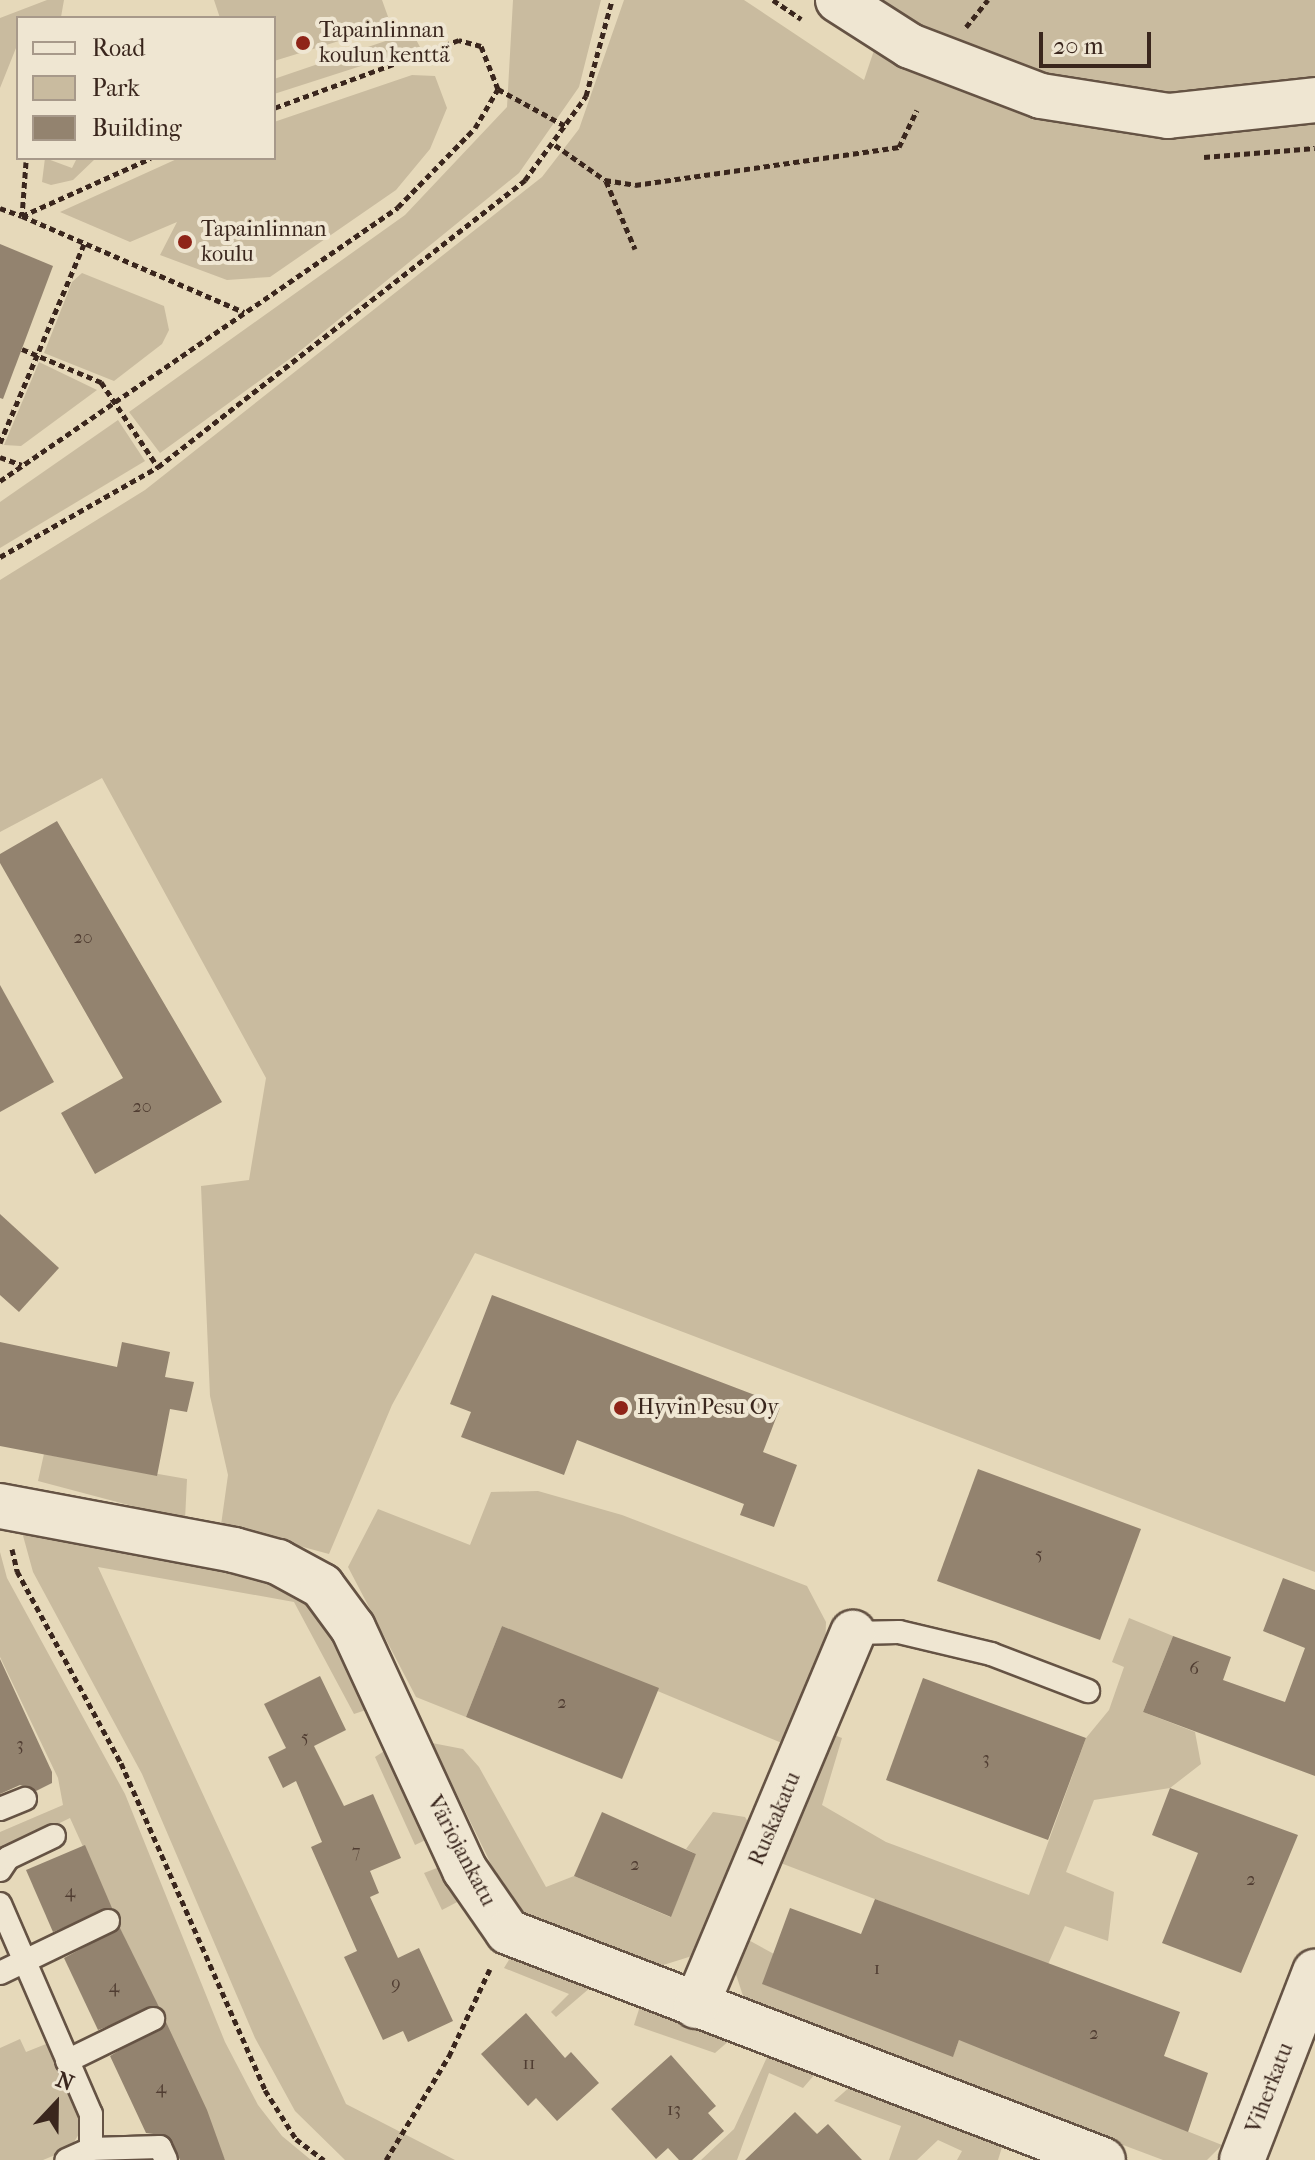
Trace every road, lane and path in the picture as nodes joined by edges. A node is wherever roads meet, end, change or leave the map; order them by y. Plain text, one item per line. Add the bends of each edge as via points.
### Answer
1 (612, 0) edge
2 (838, 0) edge
3 (988, 0) edge
4 (958, 37) dead end
5 (498, 89) junction
6 (1315, 100) edge
7 (276, 107) edge
8 (917, 110) dead end
9 (568, 127) junction
10 (555, 145) junction
11 (147, 160) edge
12 (26, 162) dead end
13 (605, 180) junction
14 (0, 208) edge
15 (22, 216) junction
16 (84, 244) junction
17 (635, 249) dead end
18 (245, 312) junction
19 (22, 349) dead end
20 (36, 355) junction
21 (116, 403) junction
22 (0, 443) edge
23 (0, 457) edge
24 (22, 465) junction
25 (158, 467) junction
26 (0, 481) edge
27 (0, 557) edge
28 (4, 1507) edge
29 (853, 1633) joint
30 (1088, 1691) dead end
31 (25, 1799) dead end
32 (0, 1809) edge
33 (54, 1836) dead end
34 (0, 1870) edge
35 (0, 1904) edge
36 (108, 1921) dead end
37 (508, 1932) junction
38 (23, 1961) junction
39 (1315, 1972) edge
40 (0, 1973) edge
41 (696, 2006) junction
42 (153, 2019) dead end
43 (67, 2061) junction
44 (91, 2149) junction
45 (66, 2160) edge
46 (166, 2160) edge
47 (324, 2160) edge
48 (386, 2160) edge
49 (1103, 2160) edge
50 (1242, 2160) edge

1 - 9 path via 586,96
2 - 6 street via 910,46 1041,96 1168,116
3 - 4 path
5 - 7 path via 481,46 459,40
5 - 9 path
5 - 18 path via 475,128 398,207
8 - 13 path via 899,147 635,185
9 - 10 path
10 - 13 path
10 - 25 path via 525,180
11 - 15 path
12 - 15 path
13 - 17 path
14 - 15 path
15 - 16 path
16 - 18 path
16 - 20 path
18 - 21 path
19 - 20 path
20 - 21 path via 101,382
20 - 22 path
21 - 24 path
21 - 25 path
23 - 24 path
24 - 26 path
25 - 27 path
28 - 37 street, Väriojankatu via 234,1550 278,1562 322,1586 353,1628 465,1870
28 - 47 path via 17,1571 121,1763 265,2090 296,2139
29 - 30 lane via 899,1632 991,1654
29 - 41 street, Ruskakatu
31 - 32 lane
33 - 34 lane via 8,1858
35 - 38 lane
36 - 38 lane
37 - 41 street, Väriojankatu
37 - 48 path via 449,2056
38 - 40 lane
38 - 43 lane
39 - 50 street, Viherkatu
41 - 49 street, Väriojankatu
42 - 43 lane
43 - 44 lane via 91,2114
44 - 45 lane
44 - 46 lane via 160,2147

